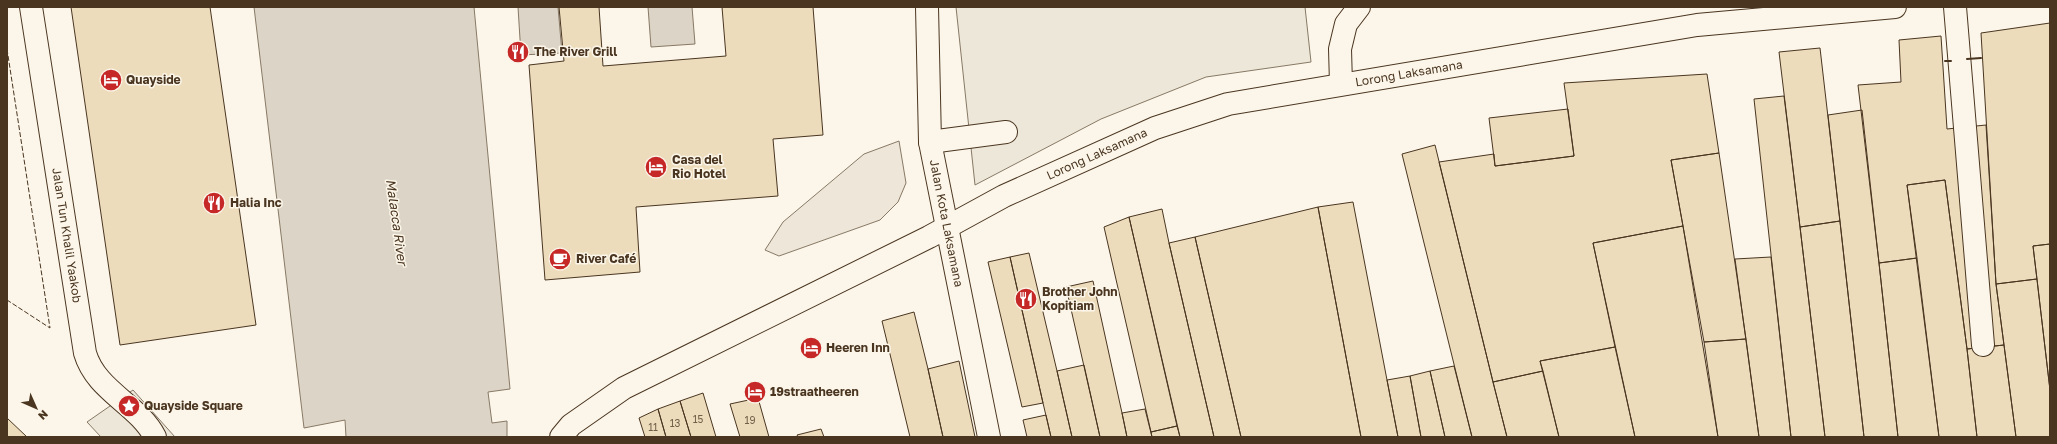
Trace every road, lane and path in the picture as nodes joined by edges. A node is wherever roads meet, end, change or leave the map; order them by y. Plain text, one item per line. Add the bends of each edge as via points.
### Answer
1 (31, 7) edge
2 (927, 7) edge
3 (1359, 7) edge
4 (1895, 7) edge
5 (1955, 7) edge
6 (1696, 16) edge
7 (1340, 84) junction
8 (1006, 132) dead end
9 (930, 142) junction
10 (947, 226) junction
11 (1983, 345) dead end
12 (155, 437) edge
13 (561, 437) edge
14 (989, 437) edge

1 - 12 street, Jalan Tun Khalil Yaakob via 85,353 89,366 97,378 136,414
2 - 9 street, Jalan Kota Laksamana
3 - 7 street via 1346,24 1340,48
4 - 6 street, Lorong Laksamana
5 - 11 street
6 - 7 street, Lorong Laksamana
7 - 10 street, Lorong Laksamana via 1228,104 1156,128 1004,196
8 - 9 street
9 - 10 street, Jalan Kota Laksamana
10 - 13 street, Lorong Laksamana via 624,388 571,425
10 - 14 street, Jalan Kota Laksamana

